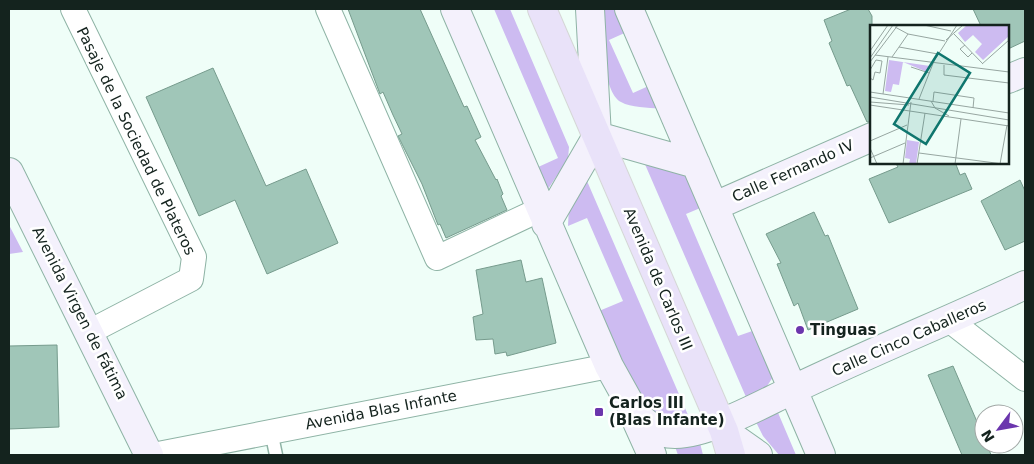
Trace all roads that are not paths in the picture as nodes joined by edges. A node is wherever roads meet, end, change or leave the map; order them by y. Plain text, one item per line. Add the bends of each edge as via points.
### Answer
1 (73, 9) edge
2 (328, 9) edge
3 (455, 9) edge
4 (542, 9) edge
5 (590, 9) edge
6 (629, 9) edge
7 (1025, 72) edge
8 (1009, 79) edge
9 (597, 136) junction
10 (870, 138) edge
11 (696, 164) junction
12 (9, 172) edge
13 (715, 206) junction
14 (543, 216) junction
15 (1025, 286) edge
16 (949, 320) junction
17 (89, 332) junction
18 (609, 366) junction
19 (1025, 379) edge
20 (792, 390) junction
21 (631, 407) junction
22 (271, 431) junction
23 (725, 441) edge
24 (151, 455) edge
25 (276, 455) edge
26 (652, 455) edge
27 (741, 455) edge
28 (758, 455) edge
29 (821, 455) edge

1 - 17 street, Pasaje de la Sociedad de Plateros via 194,257 191,278
2 - 14 street via 437,258
3 - 14 street
4 - 9 main road, Avenida de Carlos III
5 - 9 street, Avenida de Carlos III
6 - 11 street
7 - 8 street
9 - 11 street
9 - 14 street
9 - 23 main road, Avenida de Carlos III
10 - 13 street, Calle Fernando IV
11 - 13 street
12 - 17 street, Avenida Virgen de Fátima
13 - 20 street
14 - 18 street
15 - 16 street, Calle Cinco Caballeros
16 - 19 street
16 - 20 street, Calle Cinco Caballeros
17 - 24 street, Avenida Virgen de Fátima
18 - 21 street
18 - 22 street, Avenida Blas Infante
20 - 23 street via 753,409
20 - 29 street
21 - 23 street via 651,428 673,434 692,432
21 - 26 street
22 - 24 street, Avenida Blas Infante
22 - 25 lane
23 - 27 main road, Avenida de Carlos III
23 - 28 street

